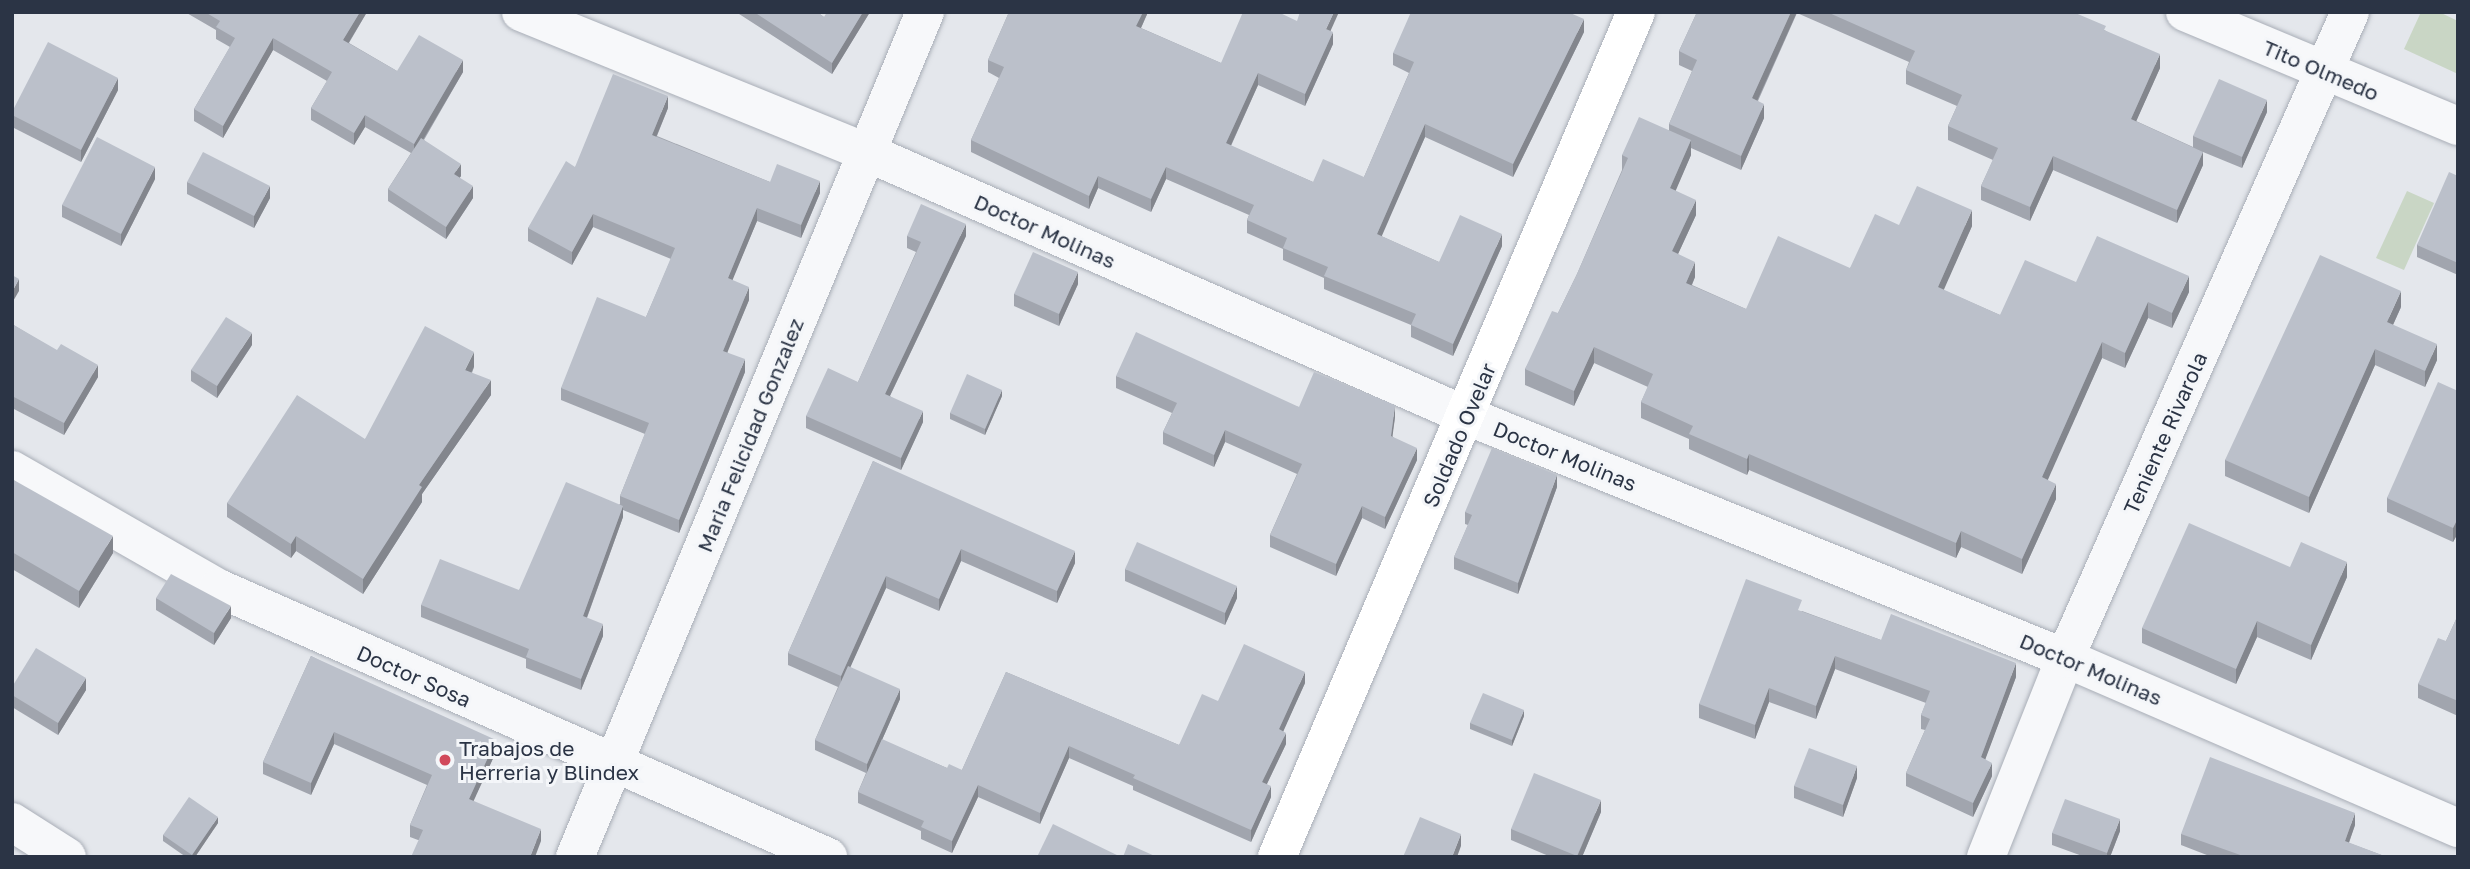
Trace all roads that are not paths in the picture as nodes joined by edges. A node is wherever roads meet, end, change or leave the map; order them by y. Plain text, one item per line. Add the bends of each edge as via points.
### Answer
1 (521, 12) edge
2 (925, 12) edge
3 (1636, 12) edge
4 (2185, 12) edge
5 (2350, 12) edge
6 (2325, 72) junction
7 (2458, 126) edge
8 (866, 152) junction
9 (1467, 416) junction
10 (12, 470) edge
11 (2065, 658) junction
12 (614, 766) junction
13 (12, 822) edge
14 (2458, 828) edge
15 (67, 857) edge
16 (575, 857) edge
17 (828, 857) edge
18 (1277, 857) edge
19 (1986, 857) edge

1 - 8 street, Doctor Molinas
2 - 8 street, Maria Felicidad Gonzalez
3 - 9 main road, Soldado Ovelar
4 - 6 street, Tito Olmedo
5 - 6 street, Teniente Rivarola
6 - 7 street, Tito Olmedo
6 - 11 street, Teniente Rivarola
8 - 9 street, Doctor Molinas
8 - 12 street, Maria Felicidad Gonzalez
9 - 11 street, Doctor Molinas
9 - 18 main road, Soldado Ovelar
10 - 12 street, Doctor Sosa via 218,588
11 - 14 street, Doctor Molinas
11 - 19 street, Teniente Rivarola
12 - 16 street, Maria Felicidad Gonzalez
12 - 17 street, Doctor Sosa
13 - 15 street

